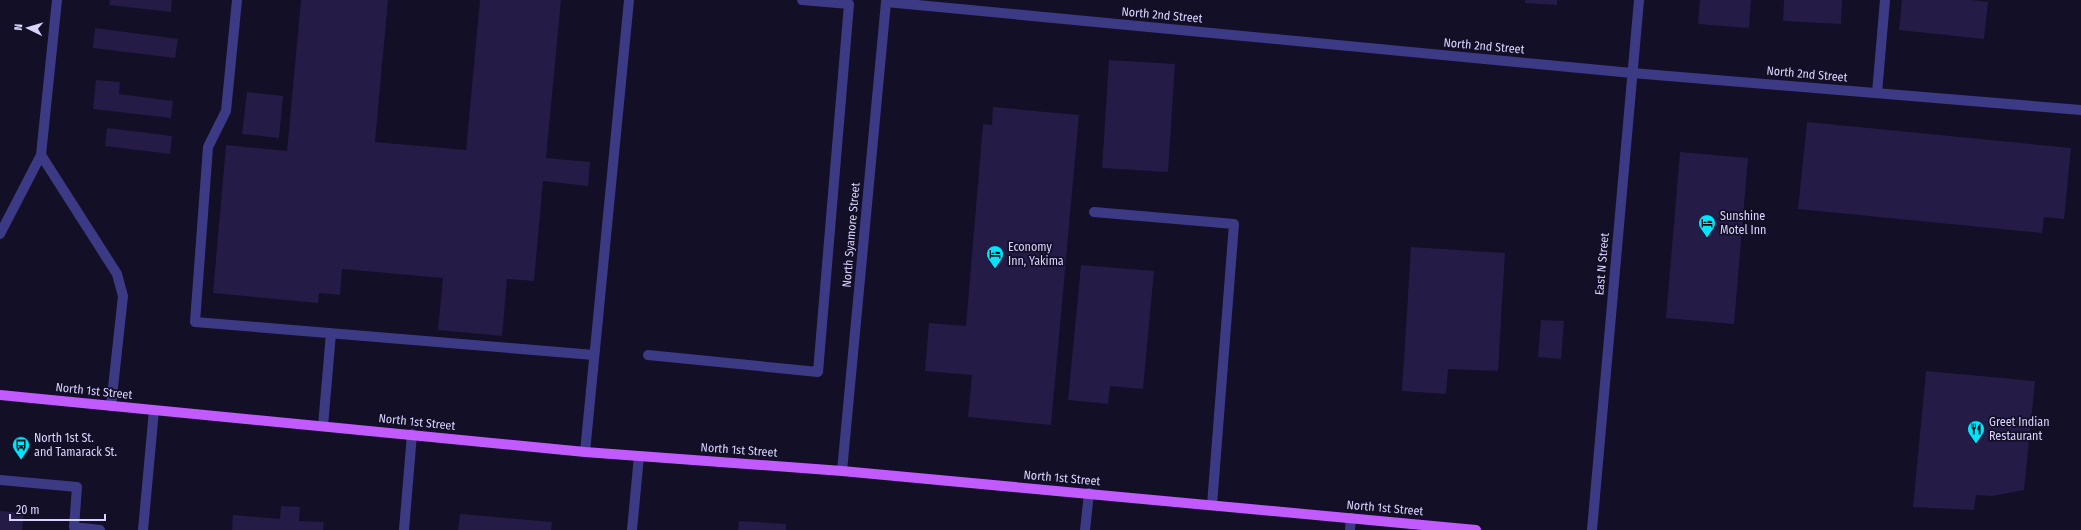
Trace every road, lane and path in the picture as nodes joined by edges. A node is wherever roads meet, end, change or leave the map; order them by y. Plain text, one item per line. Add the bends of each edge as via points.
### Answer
1 (57, 0) edge
2 (237, 0) edge
3 (629, 0) edge
4 (802, 0) edge
5 (1639, 0) edge
6 (1885, 0) edge
7 (886, 2) joint
8 (1632, 73) junction
9 (1877, 93) junction
10 (2081, 110) edge
11 (40, 155) junction
12 (1094, 212) dead end
13 (0, 234) edge
14 (332, 333) junction
15 (594, 355) junction
16 (648, 356) dead end
17 (0, 394) edge
18 (111, 406) junction
19 (154, 410) junction
20 (323, 426) junction
21 (412, 434) junction
22 (585, 452) junction
23 (639, 456) junction
24 (842, 471) junction
25 (0, 480) edge
26 (1089, 493) junction
27 (1212, 505) junction
28 (1351, 518) junction
29 (73, 529) edge
30 (100, 530) edge
31 (143, 530) edge
32 (404, 530) edge
33 (632, 530) edge
34 (1085, 530) edge
35 (1350, 530) edge
36 (1476, 530) edge
37 (1592, 530) edge

1 - 11 street
2 - 14 street via 226,111 208,147 195,322
3 - 15 street
4 - 16 street via 849,4 818,372
5 - 8 street, East N Street
6 - 9 street
7 - 8 street, North 2nd Street
7 - 24 street, North Syamore Street
8 - 9 street, North 2nd Street
8 - 37 street, East N Street
9 - 10 street, North 2nd Street
11 - 13 street
11 - 18 street via 117,274 123,296
12 - 27 street via 1234,224
14 - 15 street
14 - 20 street
15 - 22 street
17 - 18 main road, North 1st Street
18 - 19 main road, North 1st Street
19 - 20 main road, North 1st Street
19 - 31 street
20 - 21 main road, North 1st Street
21 - 22 main road, North 1st Street
21 - 32 street
22 - 23 main road, North 1st Street
23 - 24 main road, North 1st Street
23 - 33 street
24 - 26 main road, North 1st Street
25 - 29 street via 77,487
26 - 27 main road, North 1st Street
26 - 34 street
27 - 28 main road, North 1st Street
28 - 35 street
28 - 36 main road, North 1st Street
29 - 30 street

